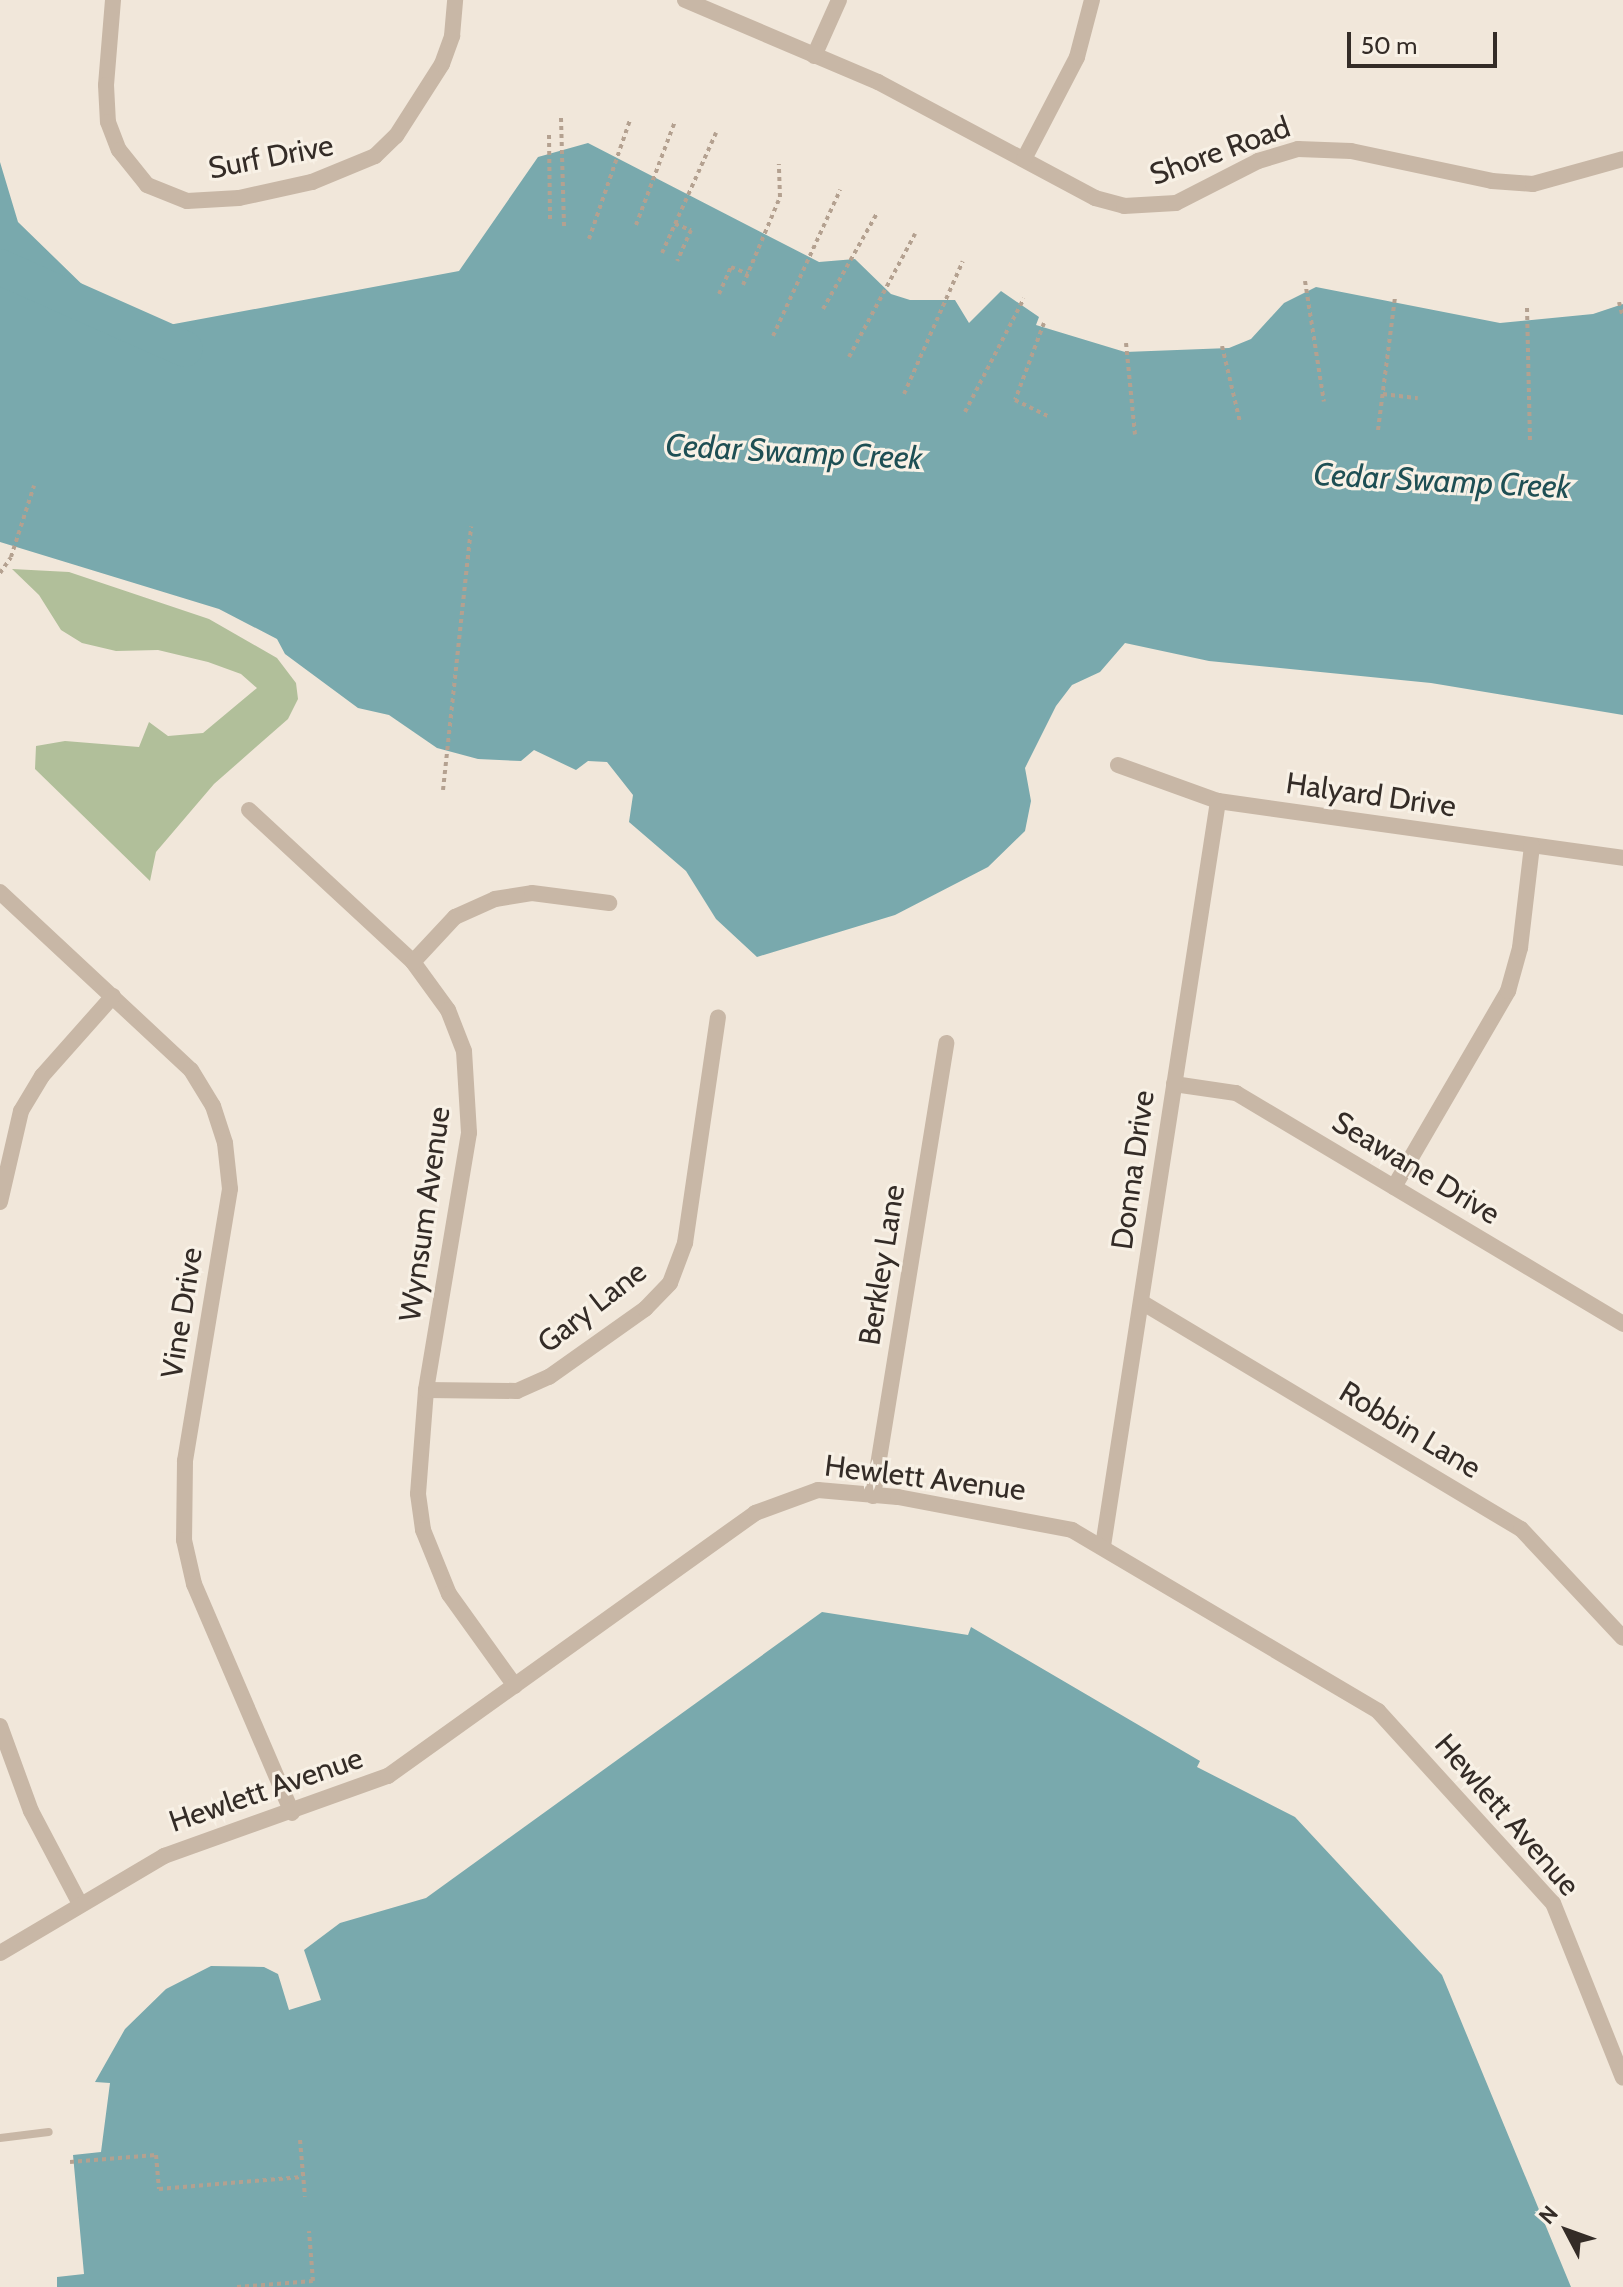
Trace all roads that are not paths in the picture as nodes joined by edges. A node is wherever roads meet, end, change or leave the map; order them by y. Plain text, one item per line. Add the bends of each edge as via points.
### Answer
1 (113, 0) edge
2 (455, 0) edge
3 (685, 0) edge
4 (839, 0) edge
5 (1092, 0) edge
6 (814, 56) junction
7 (1024, 159) junction
8 (1623, 159) edge
9 (1118, 765) dead end
10 (1218, 801) junction
11 (249, 810) dead end
12 (1532, 846) junction
13 (1623, 858) edge
14 (0, 892) edge
15 (609, 903) dead end
16 (413, 962) junction
17 (113, 996) junction
18 (718, 1017) dead end
19 (946, 1043) dead end
20 (1174, 1084) junction
21 (1394, 1187) junction
22 (0, 1202) edge
23 (1143, 1303) junction
24 (1623, 1324) edge
25 (426, 1390) junction
26 (873, 1496) junction
27 (1103, 1546) junction
28 (1623, 1638) edge
29 (515, 1686) junction
30 (0, 1726) edge
31 (292, 1813) junction
32 (80, 1904) junction
33 (0, 1953) edge
34 (1623, 2078) edge
35 (49, 2132) dead end
36 (0, 2138) edge

1 - 2 street, Surf Drive via 106,85 113,136 132,171 147,185 187,201 239,198 312,182 375,156 396,136 442,64 452,36
3 - 6 street, Shore Road
4 - 6 street
5 - 7 street via 1077,57
6 - 7 street, Shore Road via 878,82
7 - 8 street, Shore Road via 1095,198 1147,208 1176,203 1258,161 1298,149 1351,151 1492,181 1533,184
9 - 10 street, Halyard Drive
10 - 12 street, Halyard Drive
10 - 20 street, Donna Drive
11 - 16 street, Wynsum Avenue
12 - 13 street, Halyard Drive
12 - 21 street via 1520,948 1508,991
14 - 17 street, Vine Drive
15 - 16 street via 532,893 495,899 455,917
16 - 25 street, Wynsum Avenue via 448,1010 464,1051 471,1095
17 - 22 street via 42,1076 21,1111
17 - 31 street, Vine Drive via 191,1070 213,1106 225,1143 230,1189 185,1461 184,1540 194,1584
18 - 25 street, Gary Lane via 685,1243 670,1283 645,1309 549,1377 517,1391
19 - 26 street, Berkley Lane
20 - 21 street, Seawane Drive via 1236,1093
20 - 23 street, Donna Drive
21 - 24 street, Seawane Drive
23 - 27 street, Donna Drive
23 - 28 street, Robbin Lane via 1521,1529
25 - 29 street, Wynsum Avenue via 418,1464 423,1530 449,1594
26 - 27 street, Hewlett Avenue via 1043,1521
26 - 29 street, Hewlett Avenue via 818,1490 755,1513
27 - 34 street, Hewlett Avenue via 1378,1711 1553,1903
29 - 31 street, Hewlett Avenue via 388,1776
30 - 32 street via 31,1811
31 - 32 street, Hewlett Avenue via 164,1856
32 - 33 street, Hewlett Avenue
35 - 36 lane

